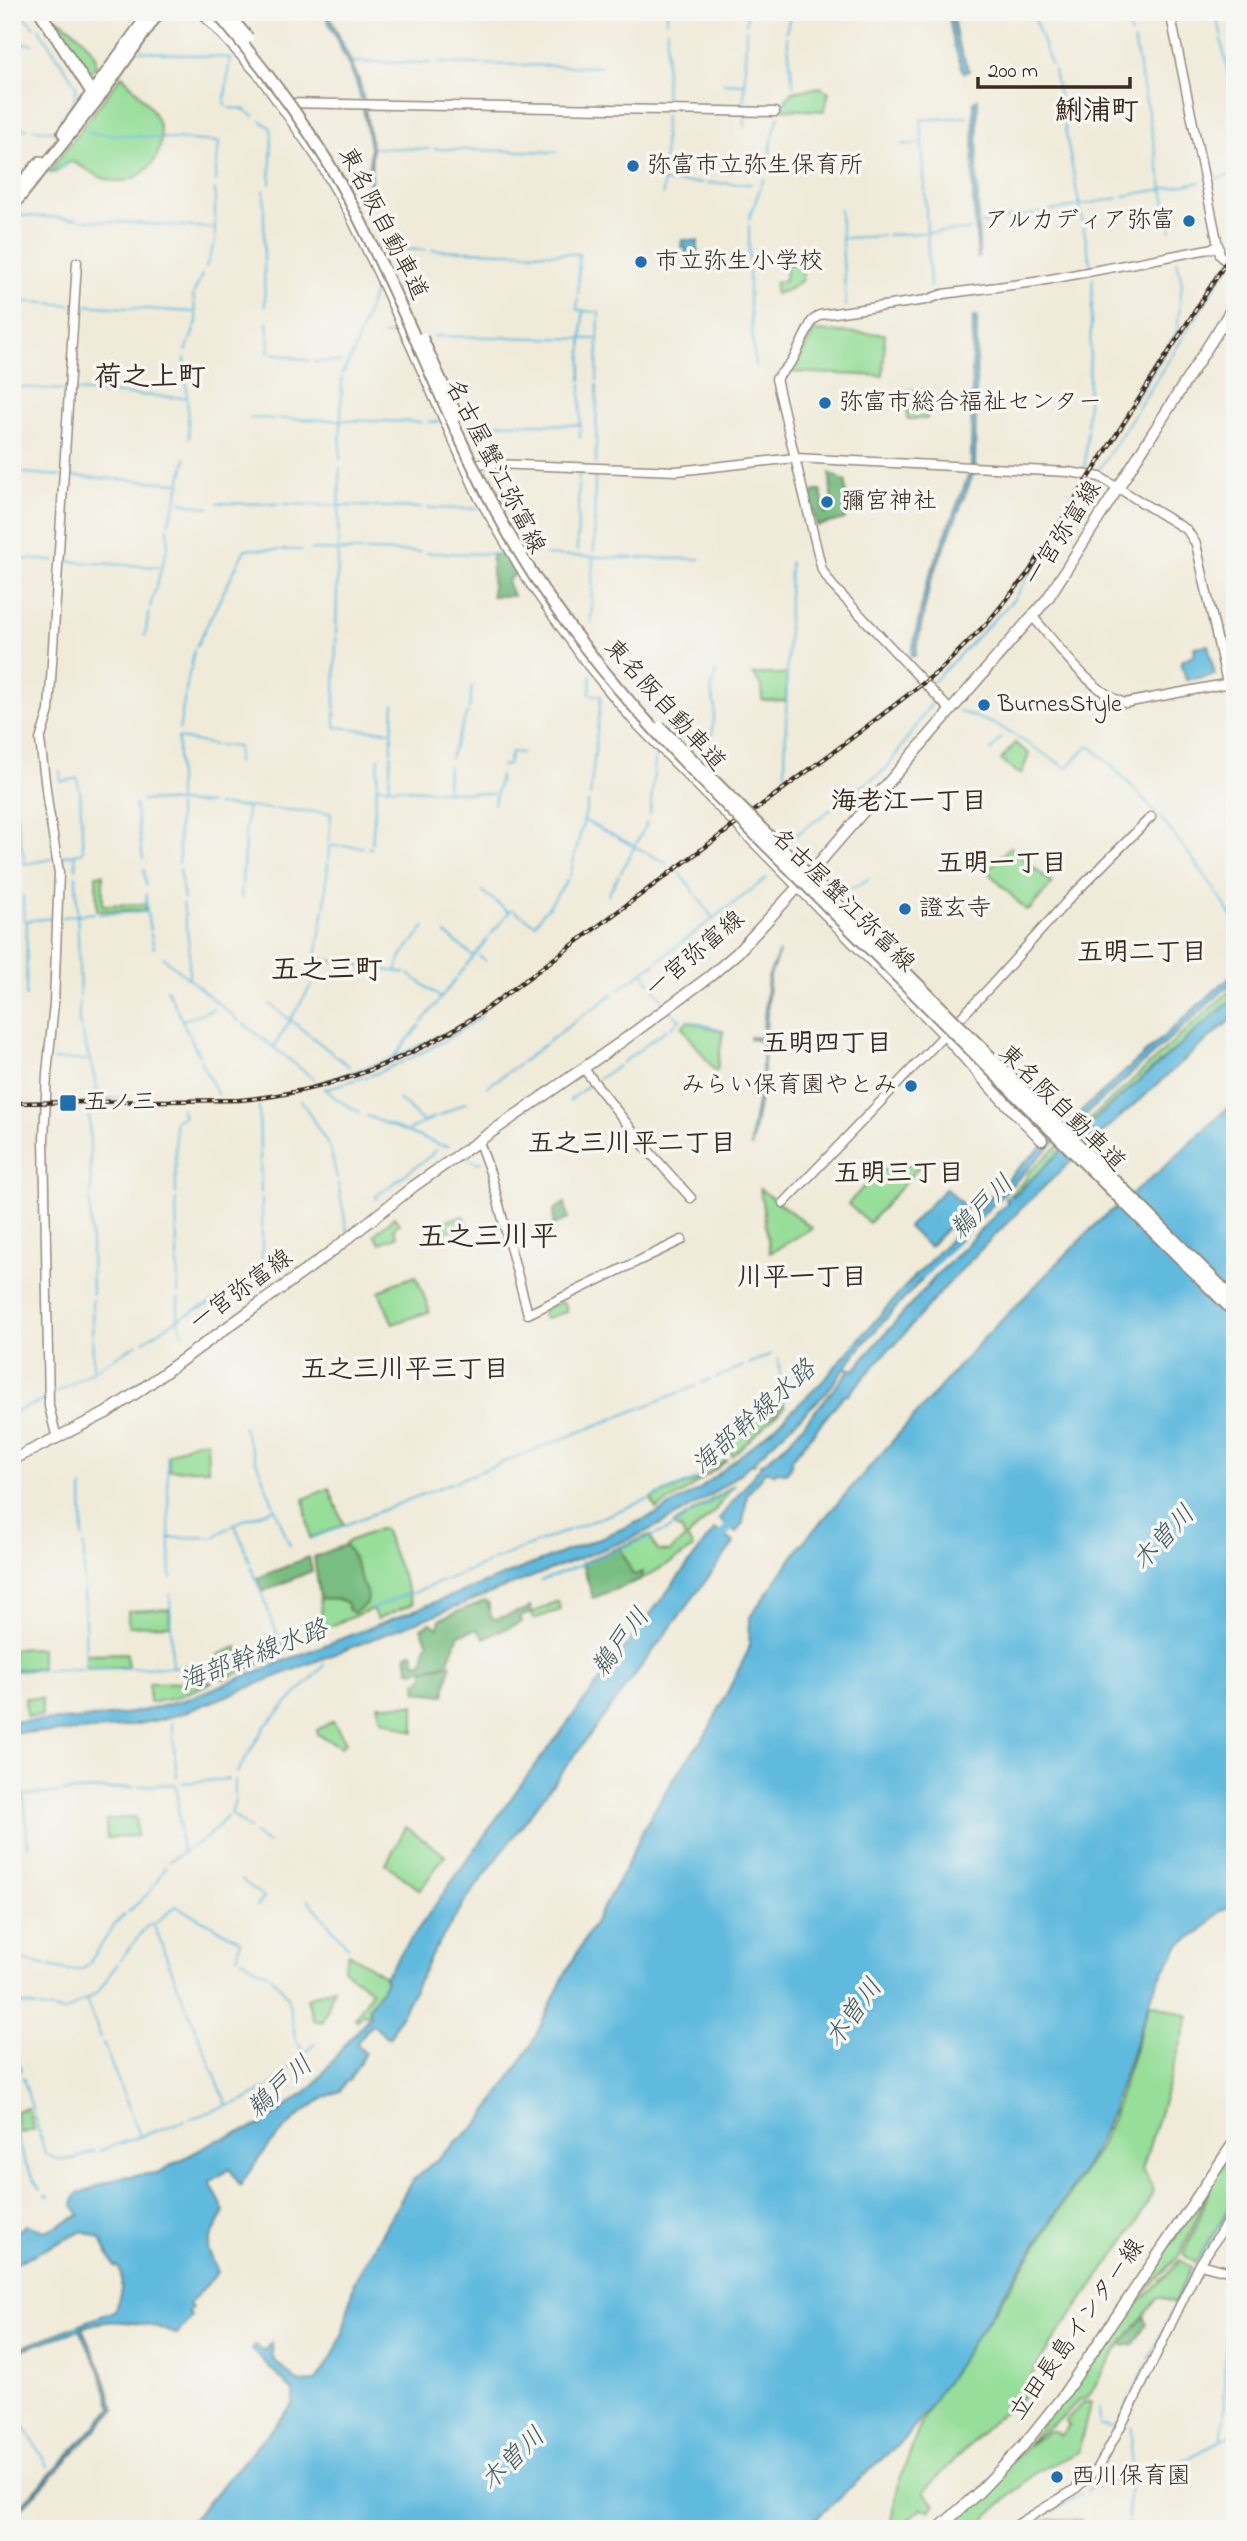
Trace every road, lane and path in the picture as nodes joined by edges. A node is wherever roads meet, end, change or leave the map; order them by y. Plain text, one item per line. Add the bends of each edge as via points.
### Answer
1 (35, 12) edge
2 (40, 12) edge
3 (150, 12) edge
4 (159, 12) edge
5 (202, 12) edge
6 (216, 12) edge
7 (1170, 12) edge
8 (230, 16) edge
9 (50, 30) junction
10 (95, 95) junction
11 (282, 103) junction
12 (775, 112) dead end
13 (12, 194) edge
14 (12, 207) edge
15 (1219, 247) junction
16 (77, 262) dead end
17 (1235, 271) edge
18 (1235, 304) edge
19 (795, 457) junction
20 (463, 463) junction
21 (1118, 488) junction
22 (1033, 617) junction
23 (1231, 682) edge
24 (951, 710) junction
25 (1152, 817) dead end
26 (799, 886) junction
27 (943, 1034) junction
28 (584, 1069) junction
29 (1042, 1140) dead end
30 (479, 1142) junction
31 (691, 1198) dead end
32 (784, 1203) dead end
33 (682, 1240) dead end
34 (1235, 1300) edge
35 (1235, 1313) edge
36 (57, 1439) junction
37 (12, 1460) edge
38 (1235, 2141) edge
39 (1235, 2210) edge
40 (1200, 2264) junction
41 (1235, 2273) edge
42 (938, 2529) edge
43 (1010, 2529) edge

1 - 9 highway
2 - 9 highway
3 - 10 highway
4 - 10 highway
5 - 11 main road, 名古屋蟹江弥富線
6 - 35 highway, 東名阪自動車道, bridge via 275,84 328,163 377,254 482,486 533,574 590,655 687,766
7 - 15 street
8 - 34 highway, 東名阪自動車道, bridge via 335,159 384,251 488,483 539,570 603,660 692,761
9 - 10 highway
10 - 13 highway
10 - 14 highway
11 - 12 street
11 - 20 main road, 名古屋蟹江弥富線 via 349,213
15 - 17 street via 1222,258
15 - 19 street via 1035,282 820,315 776,379
16 - 36 street via 49,711 40,740 59,873 44,1139 49,1406
18 - 21 main road, 一宮弥富線
19 - 20 street via 677,471
19 - 21 street via 1086,474
19 - 24 street via 825,576
20 - 26 main road, 名古屋蟹江弥富線 via 526,576 588,664 635,720
21 - 22 main road, 一宮弥富線
21 - 23 street via 1187,530 1196,544
22 - 23 street via 1094,685 1118,701
22 - 24 main road, 一宮弥富線
24 - 26 main road, 一宮弥富線
25 - 27 street
26 - 27 main road, 名古屋蟹江弥富線
26 - 28 main road, 一宮弥富線 via 737,953
27 - 29 main road, 名古屋蟹江弥富線
27 - 32 street
28 - 30 main road, 一宮弥富線
28 - 31 street
30 - 33 street via 528,1314
30 - 36 main road, 一宮弥富線 via 153,1381 107,1413
36 - 37 main road, 一宮弥富線
38 - 42 main road, 立田長島インター線 via 1062,2397 1022,2447
39 - 40 street
40 - 41 street
40 - 43 street via 1098,2468 1074,2490

